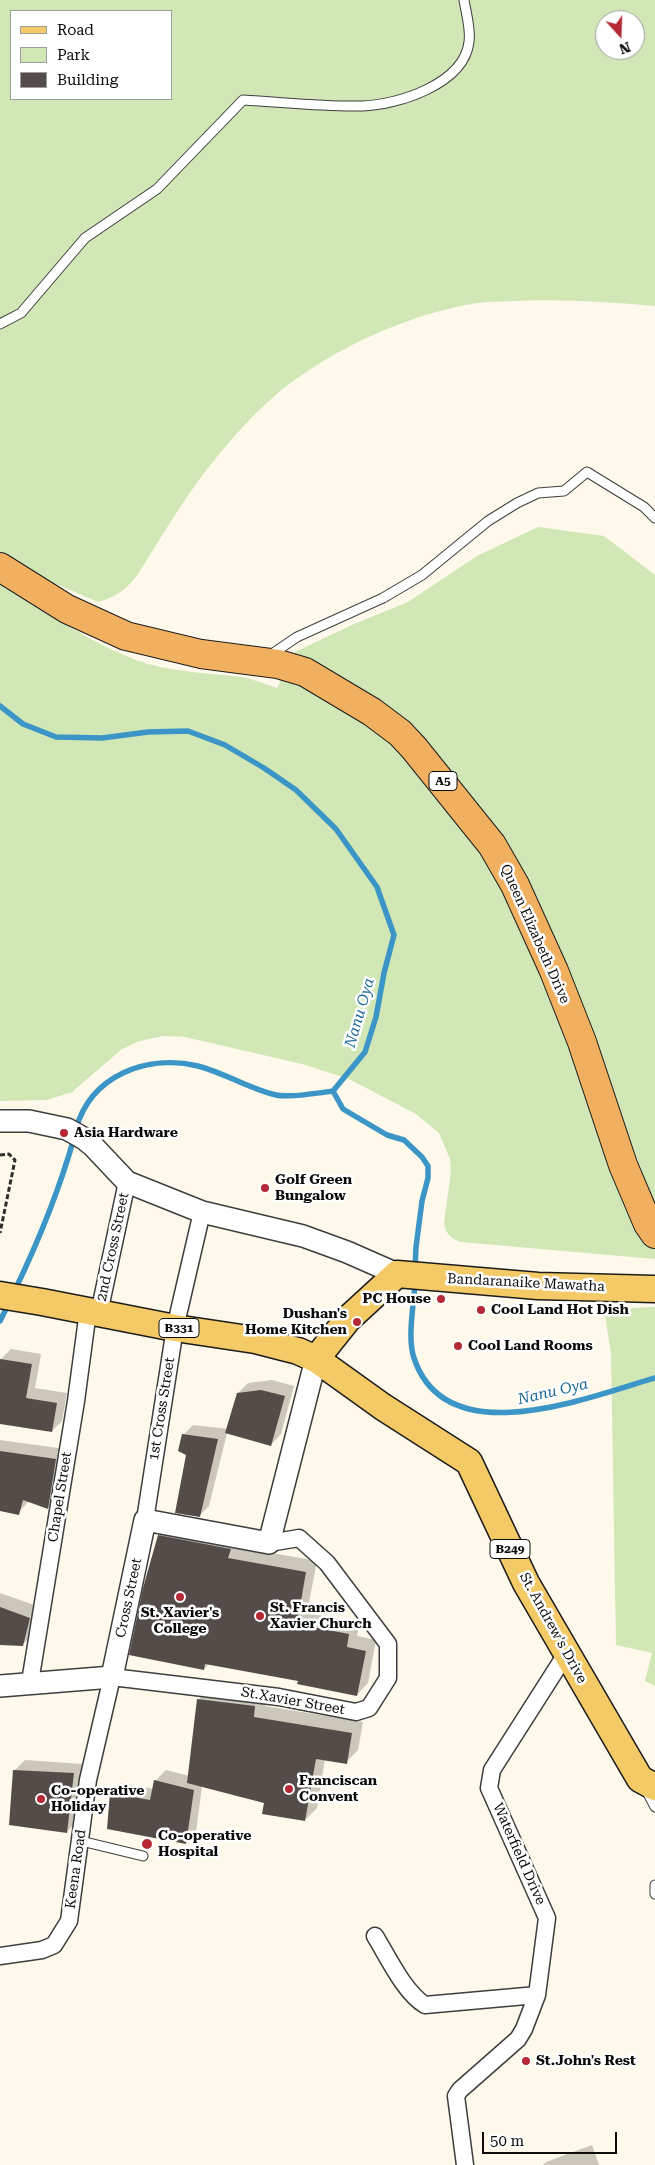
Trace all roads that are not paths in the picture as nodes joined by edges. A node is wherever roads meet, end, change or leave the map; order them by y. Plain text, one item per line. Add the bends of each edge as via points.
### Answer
1 (464, 0) edge
2 (0, 324) edge
3 (655, 518) edge
4 (0, 567) edge
5 (262, 661) junction
6 (0, 1121) edge
7 (127, 1182) junction
8 (202, 1212) junction
9 (655, 1234) edge
10 (400, 1275) junction
11 (655, 1289) edge
12 (0, 1296) edge
13 (94, 1312) junction
14 (175, 1328) junction
15 (316, 1359) junction
16 (145, 1520) junction
17 (269, 1542) junction
18 (566, 1654) junction
19 (112, 1676) junction
20 (30, 1682) junction
21 (0, 1686) edge
22 (647, 1783) edge
23 (655, 1807) edge
24 (81, 1841) junction
25 (143, 1856) dead end
26 (655, 1885) edge
27 (655, 1894) edge
28 (375, 1936) dead end
29 (0, 1956) edge
30 (537, 1994) junction
31 (465, 2165) edge

1 - 2 lane via 469,42 460,65 441,82 407,98 363,106 243,100 157,190 85,238 21,313
3 - 5 lane via 644,507 587,472 564,491 538,493 517,503 488,521 422,575 383,598 297,637
4 - 5 highway, Queen Elizabeth Drive / A5 via 67,609 126,636 201,654
5 - 9 highway, Queen Elizabeth Drive / A5 via 305,672 387,723 430,766 499,855 554,971 582,1042 623,1165
6 - 7 street via 29,1122 75,1134
7 - 8 street
7 - 13 street, 2nd Cross Street
8 - 10 street via 303,1236
8 - 14 street, 1st Cross Street
10 - 11 main road, Bandaranaike Mawatha via 538,1286
10 - 15 main road via 348,1320
12 - 13 main road, B331
13 - 14 main road, B331
13 - 20 street, Chapel Street via 74,1411
14 - 15 main road, B331 via 284,1346
14 - 16 street, 1st Cross Street
15 - 17 street
15 - 18 main road, St. Andrew's Drive / B249 via 469,1462 526,1583
16 - 17 street
16 - 19 street, Cross Street
17 - 19 street, St.Xavier Street via 299,1538 327,1563 388,1644 388,1678 368,1708 356,1712 279,1696
18 - 22 main road, St. Andrew's Drive / B249
18 - 30 street, Waterfield Drive via 492,1770 489,1788 547,1918
19 - 20 street, St.Xavier Street
19 - 24 street, Keena Road via 88,1780
20 - 21 street, St.Xavier Street
22 - 23 lane
24 - 25 lane
24 - 29 street, Keena Road via 69,1921 54,1945 42,1950
26 - 27 lane
28 - 30 street via 407,1987 425,2005
30 - 31 street, Waterfield Drive via 518,2039 456,2096

